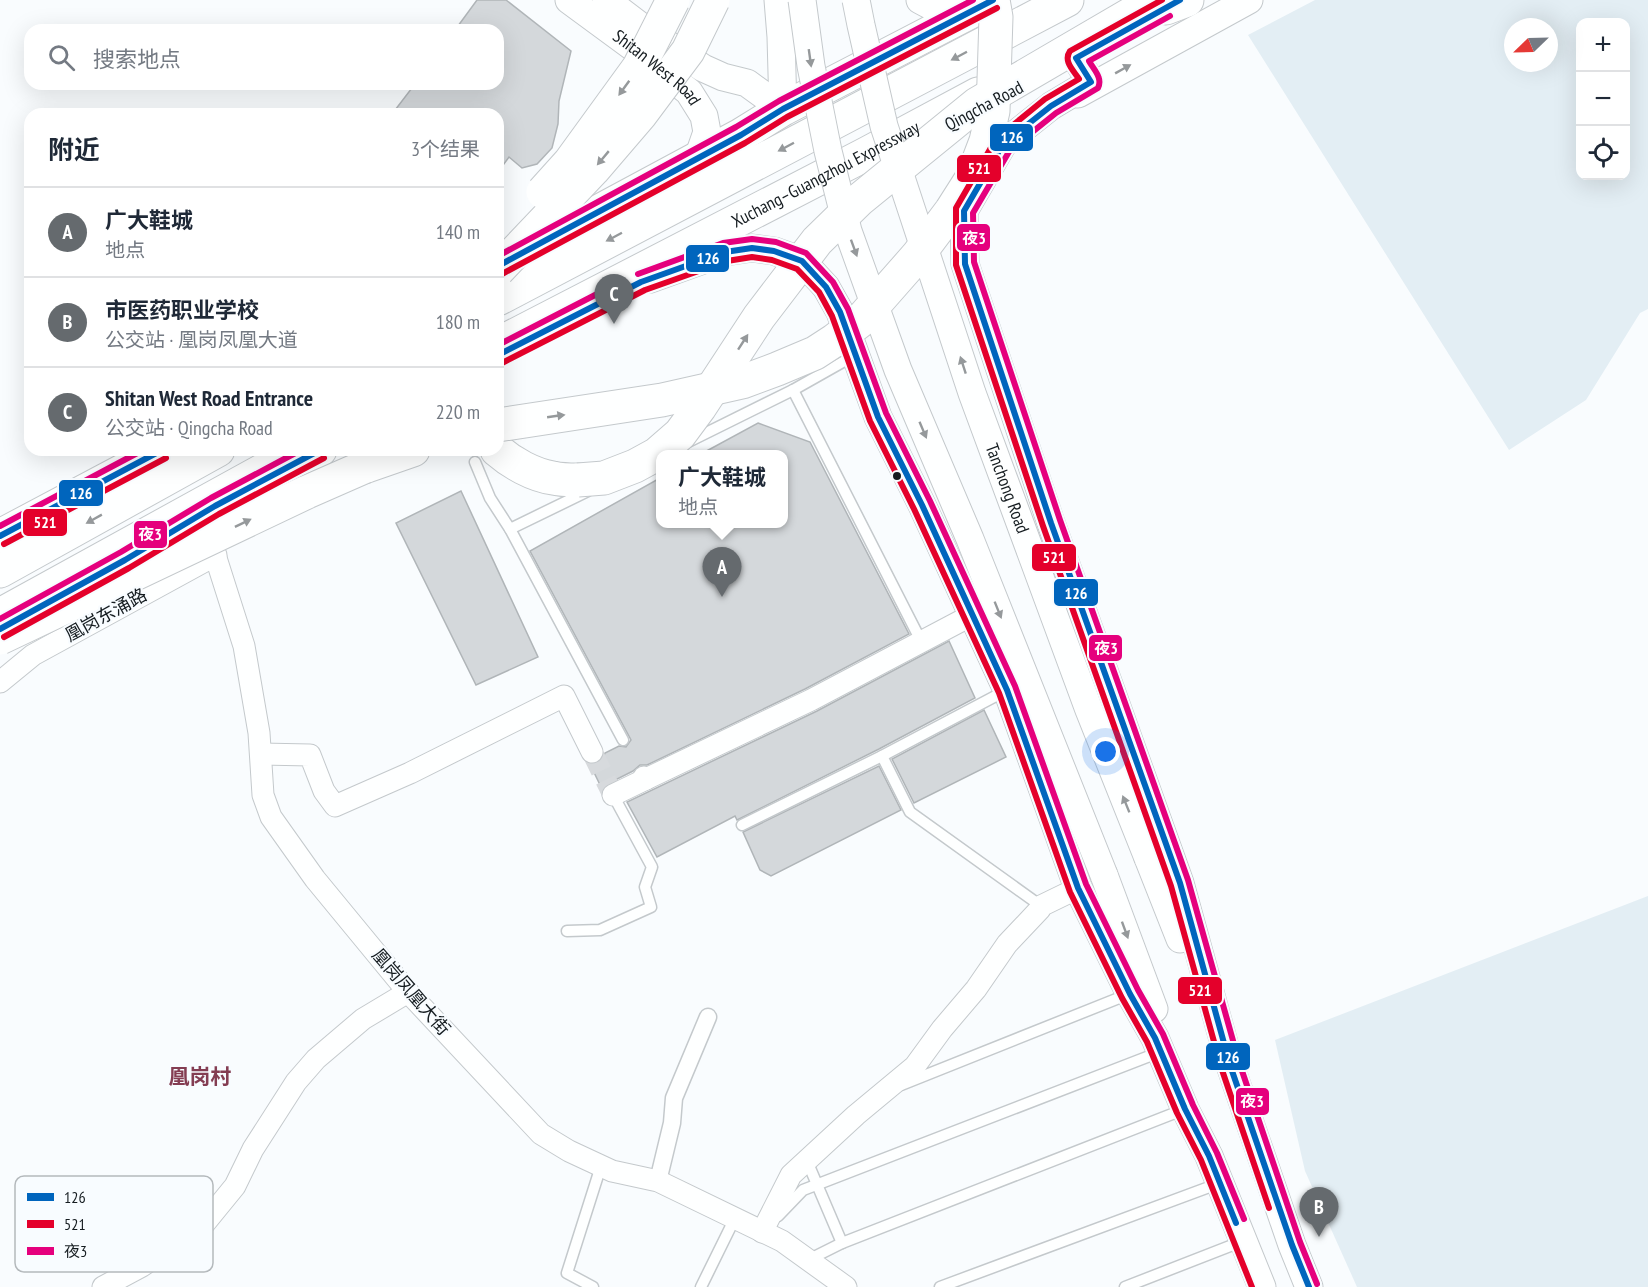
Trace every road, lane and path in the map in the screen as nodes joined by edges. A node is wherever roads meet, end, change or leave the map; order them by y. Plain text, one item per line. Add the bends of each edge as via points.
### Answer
1 (568, 0) edge
2 (606, 0) edge
3 (673, 0) edge
4 (713, 0) edge
5 (778, 0) edge
6 (802, 0) edge
7 (846, 0) edge
8 (856, 0) edge
9 (920, 0) edge
10 (1067, 0) edge
11 (1249, 0) edge
12 (989, 2) edge
13 (1168, 2) edge
14 (1076, 57) junction
15 (863, 68) junction
16 (783, 109) junction
17 (1043, 113) junction
18 (911, 145) junction
19 (698, 158) junction
20 (504, 233) edge
21 (504, 262) edge
22 (504, 265) edge
23 (641, 282) junction
24 (504, 296) edge
25 (504, 342) edge
26 (504, 352) edge
27 (855, 355) junction
28 (794, 390) junction
29 (504, 424) edge
30 (662, 450) edge
31 (671, 450) edge
32 (656, 455) edge
33 (151, 456) edge
34 (197, 456) edge
35 (207, 456) edge
36 (289, 456) edge
37 (309, 456) edge
38 (396, 456) edge
39 (486, 456) edge
40 (656, 457) edge
41 (152, 487) junction
42 (202, 514) junction
43 (510, 529) junction
44 (0, 536) edge
45 (216, 555) junction
46 (0, 571) edge
47 (0, 615) edge
48 (972, 615) junction
49 (0, 629) edge
50 (0, 638) edge
51 (921, 641) junction
52 (0, 682) edge
53 (1007, 690) junction
54 (622, 740) dead end
55 (592, 752) tunnel mouth
56 (261, 753) junction
57 (882, 756) junction
58 (613, 795) joint
59 (742, 825) dead end
60 (1078, 888) junction
61 (1041, 906) junction
62 (567, 931) dead end
63 (408, 992) junction
64 (1130, 994) junction
65 (708, 1017) dead end
66 (1160, 1052) junction
67 (1230, 1065) junction
68 (884, 1092) junction
69 (1185, 1109) junction
70 (1209, 1156) junction
71 (807, 1161) junction
72 (601, 1166) junction
73 (658, 1180) junction
74 (1220, 1183) junction
75 (817, 1184) junction
76 (213, 1213) edge
77 (735, 1218) junction
78 (762, 1232) junction
79 (1244, 1241) junction
80 (842, 1243) junction
81 (807, 1260) junction
82 (130, 1272) edge
83 (104, 1287) edge
84 (593, 1287) edge
85 (701, 1287) edge
86 (846, 1287) edge
87 (940, 1287) edge
88 (1125, 1287) edge
89 (1262, 1287) edge
90 (1309, 1287) edge

1 - 19 street, Shitan West Road via 688,92 704,116 707,132
2 - 16 street, Shitan West Road via 695,63 723,77 747,83
3 -> 20 main road, bridge via 639,67 570,162
4 -> 21 main road, bridge via 688,51 641,114
5 - 16 street
6 -> 70 street, bridge via 811,66 848,231 898,370 1104,876
7 - 15 street
67 -> 8 street, Tanchong Road, bridge via 1089,710 972,393 884,126
9 - 12 street via 935,8
10 -> 24 main road, bridge
17 -> 11 street
12 - 15 main road
29 -> 12 main road, bridge via 662,400 742,382 815,353 860,321 918,255 972,178 993,111 996,17
13 - 14 main road, Qingcha Road
13 - 25 main road, Xuchang–Guangzhou Expressway, bridge via 751,212
30 -> 13 main road, bridge via 680,434 759,317 817,242 859,200 977,104
14 - 17 street via 1091,82
14 - 18 main road, Qingcha Road
15 - 16 main road
16 - 19 main road
17 - 18 street
17 - 67 street via 1003,144 964,211 964,264 1051,523 1180,883
18 - 23 main road, Qingcha Road
19 - 22 main road
23 - 26 main road, Qingcha Road
23 - 27 street via 725,252 752,248 774,251 802,261 826,287 840,312
27 - 28 lane
27 - 48 street via 878,417
28 - 31 lane
28 - 51 lane
39 -> 32 main road, bridge via 552,478 578,480 604,478
33 - 44 main road
34 - 41 main road
35 - 41 main road
36 - 47 main road
37 - 42 main road
50 -> 38 main road, bridge via 306,492
39 - 43 lane via 490,498
40 - 43 lane
41 -> 46 main road
42 - 45 street, 凰岗凤凰大街
42 - 49 main road
43 - 54 lane
45 - 52 street, 凰岗东涌路 via 33,655
45 - 56 street, 凰岗凤凰大街 via 244,646
48 - 51 street
48 - 53 street
51 - 58 street via 811,700
53 - 57 lane
53 - 60 street
55 - 56 street via 564,696 335,806 324,791 310,756
56 - 63 street, 凰岗凤凰大街 via 263,795 271,817 315,879
57 - 59 lane
57 - 61 lane via 910,812
58 - 62 lane via 652,867 645,887 651,906 600,930
60 - 61 street
60 - 64 street
61 - 68 street via 1007,944 915,1066
63 - 72 street, 凰岗凤凰大街 via 542,1134
63 - 76 street via 363,1019 316,1059 296,1082 235,1186
64 - 66 street
64 - 68 lane
65 - 73 street via 674,1098
66 - 69 street
66 - 75 lane
67 - 90 street
68 - 71 street
69 - 70 street
69 - 80 lane
70 - 74 street
71 - 75 lane
71 - 78 street via 791,1175
72 - 73 street, 凰岗凤凰大街
72 - 84 lane via 567,1273
73 - 77 street, 凰岗凤凰大街
74 - 79 street
74 - 87 lane
75 - 78 lane via 803,1190
75 - 80 lane
77 - 78 street, 凰岗凤凰大街
77 - 85 lane
78 - 81 street, 凰岗凤凰大街
79 - 88 lane
79 - 89 street
80 - 81 lane
81 - 86 street, 凰岗凤凰大街
82 - 83 street

